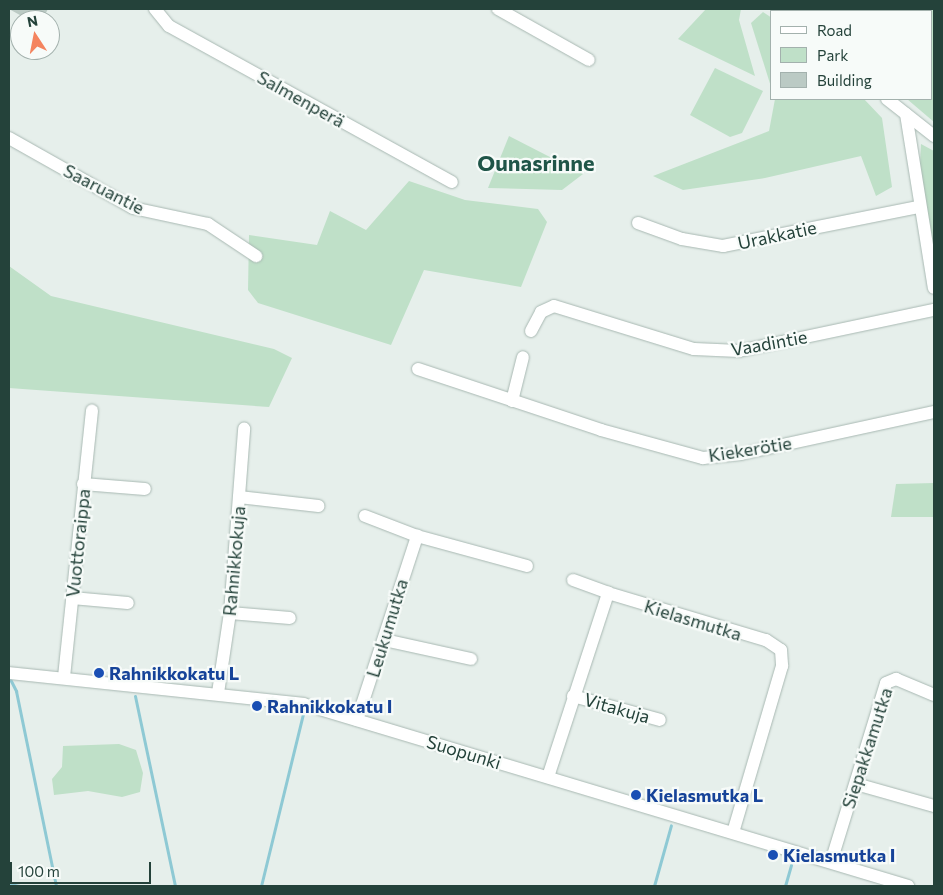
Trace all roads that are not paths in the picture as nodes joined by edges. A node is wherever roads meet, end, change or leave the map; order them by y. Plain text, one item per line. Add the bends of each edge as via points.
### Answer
1 (155, 9) edge
2 (498, 9) edge
3 (589, 60) dead end
4 (887, 100) edge
5 (906, 114) junction
6 (934, 136) edge
7 (9, 138) edge
8 (452, 182) dead end
9 (918, 207) junction
10 (638, 223) dead end
11 (256, 256) dead end
12 (934, 288) edge
13 (934, 310) edge
14 (531, 331) dead end
15 (523, 356) dead end
16 (418, 369) dead end
17 (512, 401) junction
18 (92, 410) dead end
19 (934, 412) edge
20 (244, 429) dead end
21 (83, 484) junction
22 (145, 489) dead end
23 (239, 497) junction
24 (318, 506) dead end
25 (365, 516) dead end
26 (417, 536) junction
27 (528, 566) dead end
28 (573, 580) dead end
29 (608, 593) junction
30 (72, 598) junction
31 (128, 603) dead end
32 (230, 613) junction
33 (290, 618) dead end
34 (384, 640) junction
35 (471, 660) dead end
36 (9, 673) edge
37 (64, 677) junction
38 (218, 693) junction
39 (934, 694) edge
40 (573, 696) junction
41 (357, 720) junction
42 (660, 720) dead end
43 (548, 777) junction
44 (856, 784) junction
45 (934, 806) edge
46 (733, 832) junction
47 (831, 862) junction
48 (908, 886) edge

1 - 8 street, Salmenperä via 169,26
2 - 3 street
4 - 5 street
5 - 6 street
5 - 9 street
7 - 11 street, Saaruantie via 133,208 208,224
9 - 10 street, Urakkatie via 723,246 682,239
9 - 12 street
13 - 14 street, Vaadintie via 739,351 694,349 554,306 541,312
15 - 17 street
16 - 17 street, Kiekerötie
17 - 19 street, Kiekerötie via 674,451 713,458
18 - 21 street, Vuottoraippa
20 - 23 street, Rahnikkokuja
21 - 22 street
21 - 30 street, Vuottoraippa
23 - 24 street
23 - 32 street, Rahnikkokuja
25 - 26 street
26 - 27 street
26 - 34 street, Leukumutka
28 - 29 street
29 - 40 street
29 - 46 street, Kielasmutka via 766,640 781,650 782,666
30 - 31 street
30 - 37 street, Vuottoraippa
32 - 33 street
32 - 38 street, Rahnikkokuja
34 - 35 street
34 - 41 street, Leukumutka
36 - 37 street, Suopunki
37 - 38 street, Suopunki
38 - 41 street, Suopunki via 277,699
39 - 44 street, Siepakkamutka via 896,679 886,683
40 - 42 street, Vitakuja
40 - 43 street
41 - 43 street, Suopunki
43 - 46 street, Suopunki
44 - 45 street
44 - 47 street, Siepakkamutka
46 - 47 street, Suopunki
47 - 48 street, Suopunki

